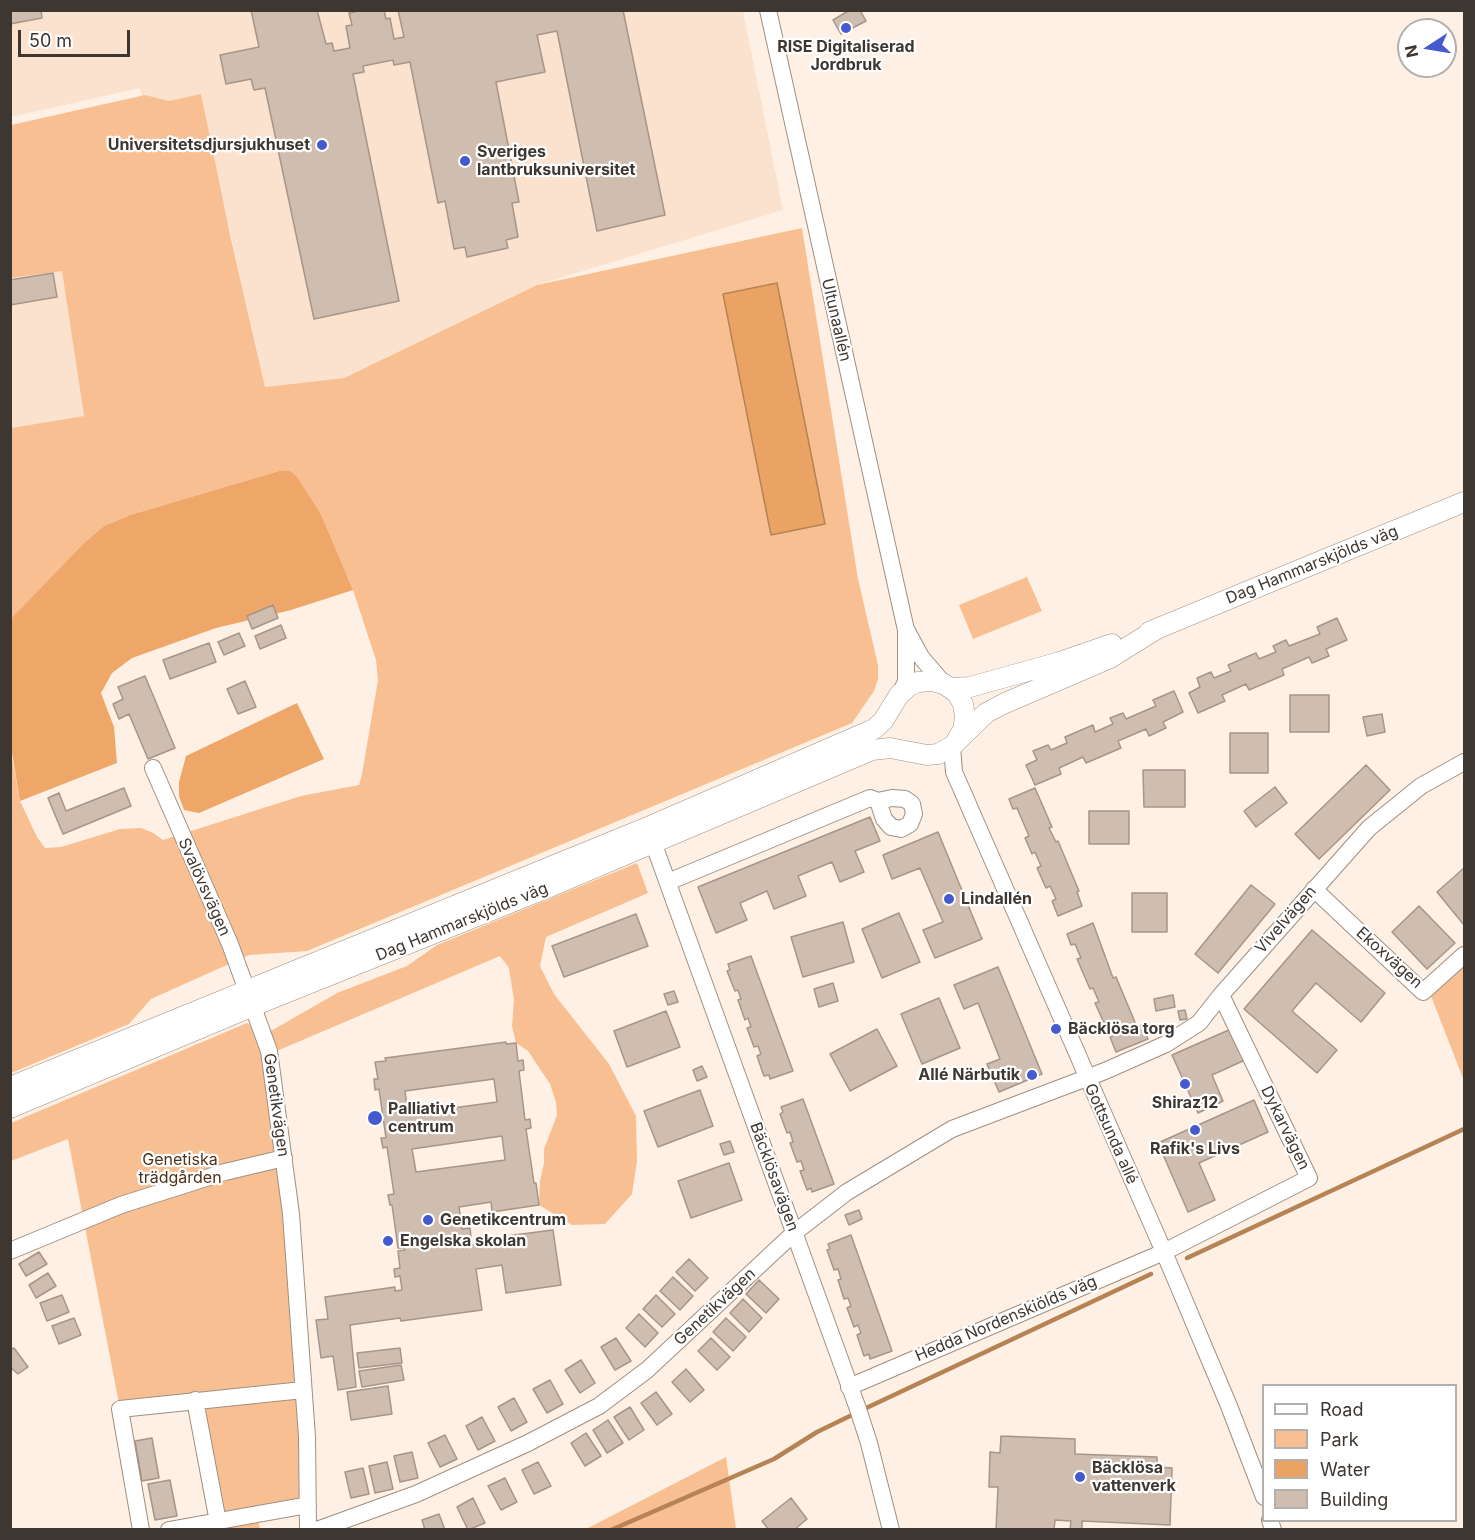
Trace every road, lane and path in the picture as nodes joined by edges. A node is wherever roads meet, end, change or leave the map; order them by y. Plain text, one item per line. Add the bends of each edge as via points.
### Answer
1 (768, 10) edge
2 (1464, 502) edge
3 (1160, 627) junction
4 (906, 630) junction
5 (947, 686) junction
6 (896, 701) junction
7 (955, 744) junction
8 (921, 753) junction
9 (1464, 762) edge
10 (153, 768) dead end
11 (954, 772) junction
12 (878, 801) dead end
13 (651, 835) junction
14 (668, 882) junction
15 (1314, 889) junction
16 (1464, 955) edge
17 (1221, 995) junction
18 (250, 998) junction
19 (1106, 1071) joint
20 (1086, 1077) junction
21 (10, 1088) edge
22 (10, 1108) edge
23 (284, 1158) junction
24 (794, 1233) junction
25 (10, 1251) edge
26 (1164, 1252) junction
27 (849, 1387) junction
28 (303, 1390) junction
29 (195, 1400) junction
30 (1262, 1494) edge
31 (308, 1505) junction
32 (218, 1521) junction
33 (141, 1530) edge
34 (169, 1530) edge
35 (308, 1530) edge
36 (317, 1530) edge
37 (891, 1530) edge

1 - 4 street, Ultunaallén
2 - 3 main road, Dag Hammarskjölds väg
3 - 5 main road, Dag Hammarskjölds väg via 1060,662 970,687
3 - 7 main road, Dag Hammarskjölds väg via 1110,658 986,713
4 - 5 street, Ultunaallén via 921,657
4 - 6 street, Ultunaallén via 906,682
5 - 6 main road, Dag Hammarskjölds väg via 918,682
5 - 7 main road via 957,693 965,717
6 - 8 main road via 891,719 894,732 903,745
6 - 13 main road, Dag Hammarskjölds väg via 874,729
7 - 8 main road, Dag Hammarskjölds väg via 938,754
7 - 11 street, Gottsunda allé
8 - 11 street
8 - 13 main road, Dag Hammarskjölds väg via 890,748 872,750
9 - 15 street, Vivelvägen via 1421,786 1369,828
10 - 18 street, Svalövsvägen
11 - 20 street, Gottsunda allé
12 - 14 street via 870,798
13 - 14 street, Bäcklösavägen
13 - 18 main road, Dag Hammarskjölds väg
14 - 24 street, Bäcklösavägen
15 - 16 street, Ekoxvägen via 1423,992
15 - 17 street, Vivelvägen
17 - 19 street, Vivelvägen via 1199,1023 1166,1044
17 - 26 street, Dykarvägen via 1310,1178
18 - 21 main road, Dag Hammarskjölds väg
18 - 22 main road, Dag Hammarskjölds väg
18 - 23 street, Genetikvägen via 269,1051
19 - 20 street, Genetikvägen
20 - 24 street, Genetikvägen via 952,1129 847,1192
20 - 26 street, Gottsunda allé
23 - 25 street via 121,1205
23 - 28 street, Genetikvägen
24 - 27 street, Bäcklösavägen
24 - 36 street, Genetikvägen via 647,1370 599,1406 416,1494
26 - 27 street, Hedda Nordenskiölds väg
26 - 30 street, Gottsunda allé
27 - 37 street, Bäcklösavägen via 869,1443
28 - 29 street
28 - 31 street, Genetikvägen
29 - 32 street
29 - 33 street via 120,1409
31 - 32 street
31 - 35 street, Genetikvägen
32 - 34 street

